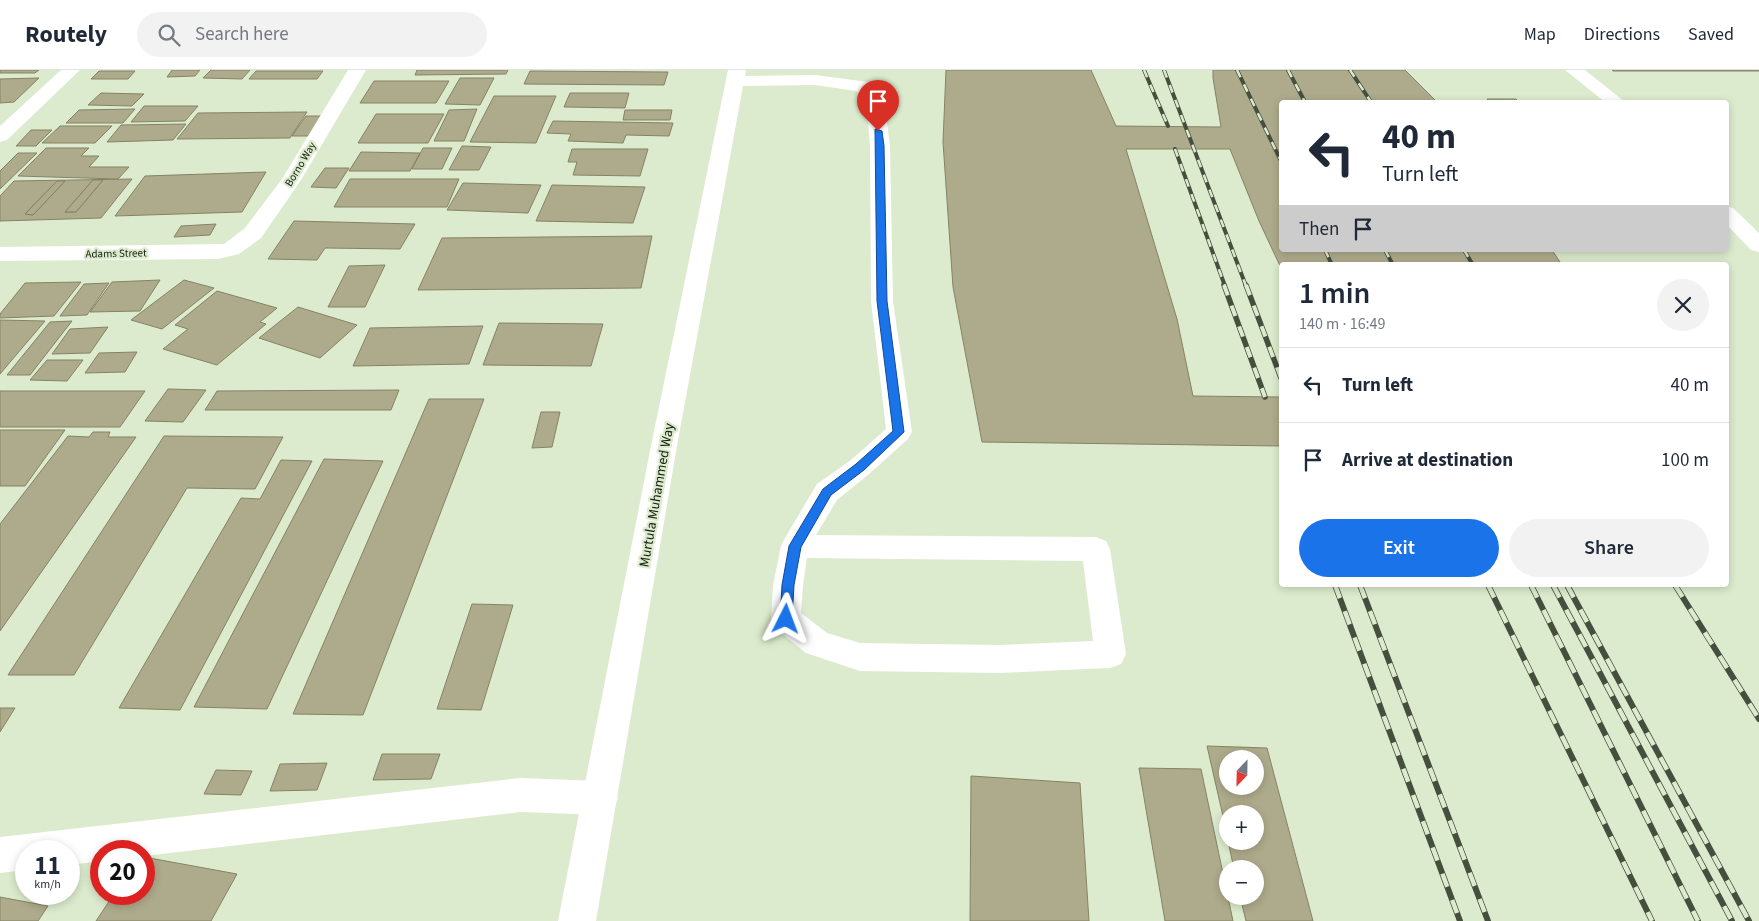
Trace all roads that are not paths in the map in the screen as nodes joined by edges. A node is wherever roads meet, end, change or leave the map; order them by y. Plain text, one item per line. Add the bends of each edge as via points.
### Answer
1 (71, 70) edge
2 (357, 70) edge
3 (1574, 70) edge
4 (736, 75) edge
5 (1613, 100) edge
6 (0, 136) edge
7 (1729, 215) edge
8 (1759, 245) edge
9 (231, 249) joint
10 (0, 254) edge
11 (795, 546) junction
12 (601, 798) junction
13 (80, 846) edge
14 (15, 853) edge
15 (0, 855) edge
16 (577, 921) edge

1 - 6 main road
2 - 9 main road, Borno Way via 292,180 253,233
3 - 5 main road
4 - 11 main road via 862,86 875,100 880,146 882,301 899,432 827,492
4 - 12 main road, Murtula Muhammed Way via 664,446
7 - 8 main road
9 - 10 main road, Adams Street via 218,252
11 - 11 main road via 1096,549 1110,654 1000,658 860,657 817,643 786,619
12 - 13 main road via 520,795
12 - 16 main road, Murtula Muhammed Way
14 - 15 main road

